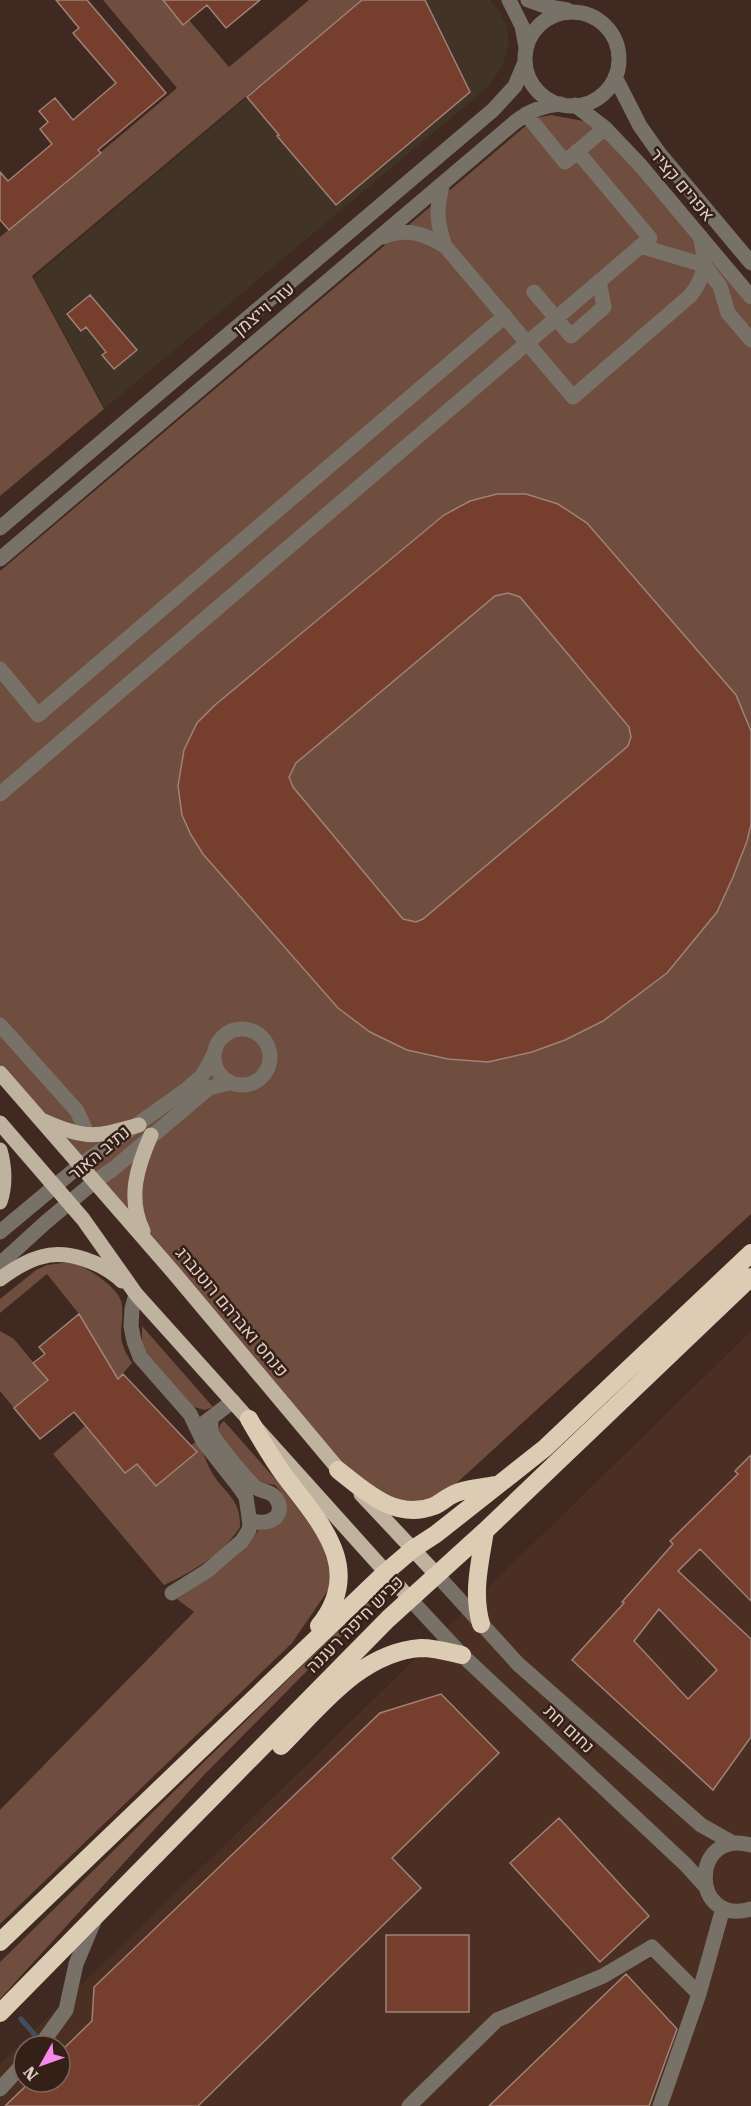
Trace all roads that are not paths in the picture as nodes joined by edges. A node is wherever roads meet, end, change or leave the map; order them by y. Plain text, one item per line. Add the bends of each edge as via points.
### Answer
1 (509, 0) edge
2 (528, 0) edge
3 (576, 12) junction
4 (526, 54) junction
5 (615, 77) junction
6 (568, 105) junction
7 (526, 114) junction
8 (604, 128) junction
9 (577, 151) junction
10 (443, 183) junction
11 (700, 236) junction
12 (374, 242) junction
13 (445, 246) junction
14 (640, 246) junction
15 (751, 263) edge
16 (704, 265) junction
17 (599, 281) junction
18 (720, 286) junction
19 (534, 291) dead end
20 (749, 294) edge
21 (691, 295) junction
22 (505, 316) junction
23 (556, 318) junction
24 (751, 340) edge
25 (528, 343) junction
26 (0, 528) edge
27 (0, 559) edge
28 (0, 669) edge
29 (0, 794) edge
30 (0, 1025) edge
31 (213, 1056) junction
32 (0, 1073) edge
33 (229, 1083) junction
34 (41, 1120) junction
35 (0, 1123) edge
36 (145, 1130) junction
37 (88, 1135) junction
38 (0, 1150) edge
39 (80, 1166) junction
40 (94, 1182) junction
41 (56, 1187) junction
42 (0, 1202) edge
43 (69, 1204) junction
44 (0, 1232) edge
45 (148, 1242) junction
46 (751, 1253) edge
47 (0, 1264) edge
48 (751, 1277) edge
49 (0, 1279) edge
50 (136, 1294) junction
51 (233, 1401) junction
52 (249, 1419) junction
53 (205, 1423) junction
54 (338, 1470) junction
55 (500, 1484) junction
56 (249, 1519) junction
57 (485, 1531) junction
58 (413, 1549) junction
59 (386, 1572) junction
60 (437, 1575) junction
61 (172, 1593) dead end
62 (410, 1599) junction
63 (481, 1624) junction
64 (462, 1655) junction
65 (282, 1672) junction
66 (733, 1843) junction
67 (751, 1845) edge
68 (162, 1850) junction
69 (705, 1886) junction
70 (723, 1908) junction
71 (751, 1909) edge
72 (94, 1919) junction
73 (0, 1942) edge
74 (699, 1994) junction
75 (0, 2013) edge
76 (49, 2034) edge
77 (12, 2076) edge
78 (0, 2089) edge
79 (410, 2106) edge
80 (660, 2106) edge

1 - 4 street via 522,26
2 - 3 street
3 - 4 street via 555,15 542,22 532,34
3 - 5 street via 597,18 612,34 619,56
4 - 6 street via 528,76 536,89 548,99
4 - 26 street, עזר וייצמן via 518,81 499,105
5 - 6 street via 602,95 589,102
5 - 15 street, אפרים קציר via 659,153
6 - 7 street, עזר וייצמן via 546,105
6 - 8 street, אפרים קציר
7 - 9 street via 565,162
7 - 10 street, עזר וייצמן
8 - 9 street
8 - 11 street, אפרים קציר
9 - 14 street via 650,238
10 - 12 street, עזר וייצמן
10 - 13 street via 438,226
11 - 16 street
11 - 20 street, אפרים קציר
12 - 13 street via 394,232 411,232
12 - 27 street, עזר וייצמן
13 - 22 street
14 - 16 street
14 - 17 street
16 - 18 street
16 - 21 street via 701,281
17 - 23 street
17 - 23 street via 604,307 571,336
18 - 20 street via 734,286
18 - 21 street
18 - 24 street via 728,313
19 - 23 street
21 - 25 street via 573,397
22 - 25 street
22 - 28 street via 38,715
23 - 25 street
25 - 29 street
30 - 37 street via 77,1110
31 - 33 street via 215,1068
31 - 33 street via 221,1038 234,1030 254,1032 265,1041 270,1060 261,1079 243,1086
31 - 36 street, נתיב האור via 202,1076
32 - 34 main road, פנחס ואברהם רוטנברג
33 - 36 street, נתיב האור via 209,1088
34 - 37 main road
34 - 39 main road, פנחס ואברהם רוטנברג
35 - 41 main road
36 - 37 main road
36 - 39 street, נתיב האור
36 - 40 street, נתיב האור via 113,1169
36 - 45 main road via 134,1207
38 - 42 main road via 5,1166
39 - 40 main road, פנחס ואברהם רוטנברג
39 - 41 street, נתיב האור
40 - 43 street, נתיב האור
40 - 45 main road, פנחס ואברהם רוטנברג
41 - 43 main road
41 - 44 street, נתיב האור
43 - 47 street, נתיב האור
43 - 50 main road
45 - 54 main road, פנחס ואברהם רוטנברג
46 - 55 highway, כביש חיפה רעננה via 545,1448
48 - 57 highway, כביש חיפה רעננה
49 - 50 main road via 42,1257 74,1256 115,1274
50 - 51 main road
50 - 53 street via 131,1326 140,1357 190,1414
51 - 52 main road
51 - 53 street
52 - 59 main road
52 - 65 highway via 274,1461 322,1525 339,1564 337,1596 327,1616
53 - 56 street via 203,1440 246,1497
53 - 56 street via 254,1486 272,1494 278,1503 278,1514 271,1522 260,1524
54 - 55 highway via 378,1501 409,1511 434,1506 455,1493
54 - 58 main road, פנחס ואברהם רוטנברג
55 - 58 highway, כביש חיפה רעננה
56 - 61 street via 249,1530 242,1541 207,1571
57 - 60 highway, כביש חיפה רעננה
57 - 63 highway via 476,1607
58 - 59 highway, כביש חיפה רעננה
58 - 60 main road, פנחס ואברהם רוטנברג
59 - 62 main road
59 - 65 highway, כביש חיפה רעננה
60 - 62 highway, כביש חיפה רעננה
60 - 63 street, נחום חת
62 - 64 street, נחום חת
62 - 68 highway, כביש חיפה רעננה
63 - 66 street, נחום חת via 518,1664 701,1825
64 - 68 highway via 421,1648 372,1663 346,1681 265,1762
64 - 69 street, נחום חת
65 - 73 highway, כביש חיפה רעננה
66 - 67 street
66 - 69 street via 722,1847 707,1863
68 - 72 highway, כביש חיפה רעננה
69 - 70 street, נחום חת
70 - 71 street via 741,1912
70 - 74 street
72 - 75 highway, כביש חיפה רעננה
72 - 76 street via 76,1964 66,2010
74 - 79 street via 652,1947 603,1976 498,2020
74 - 80 street
77 - 78 street

